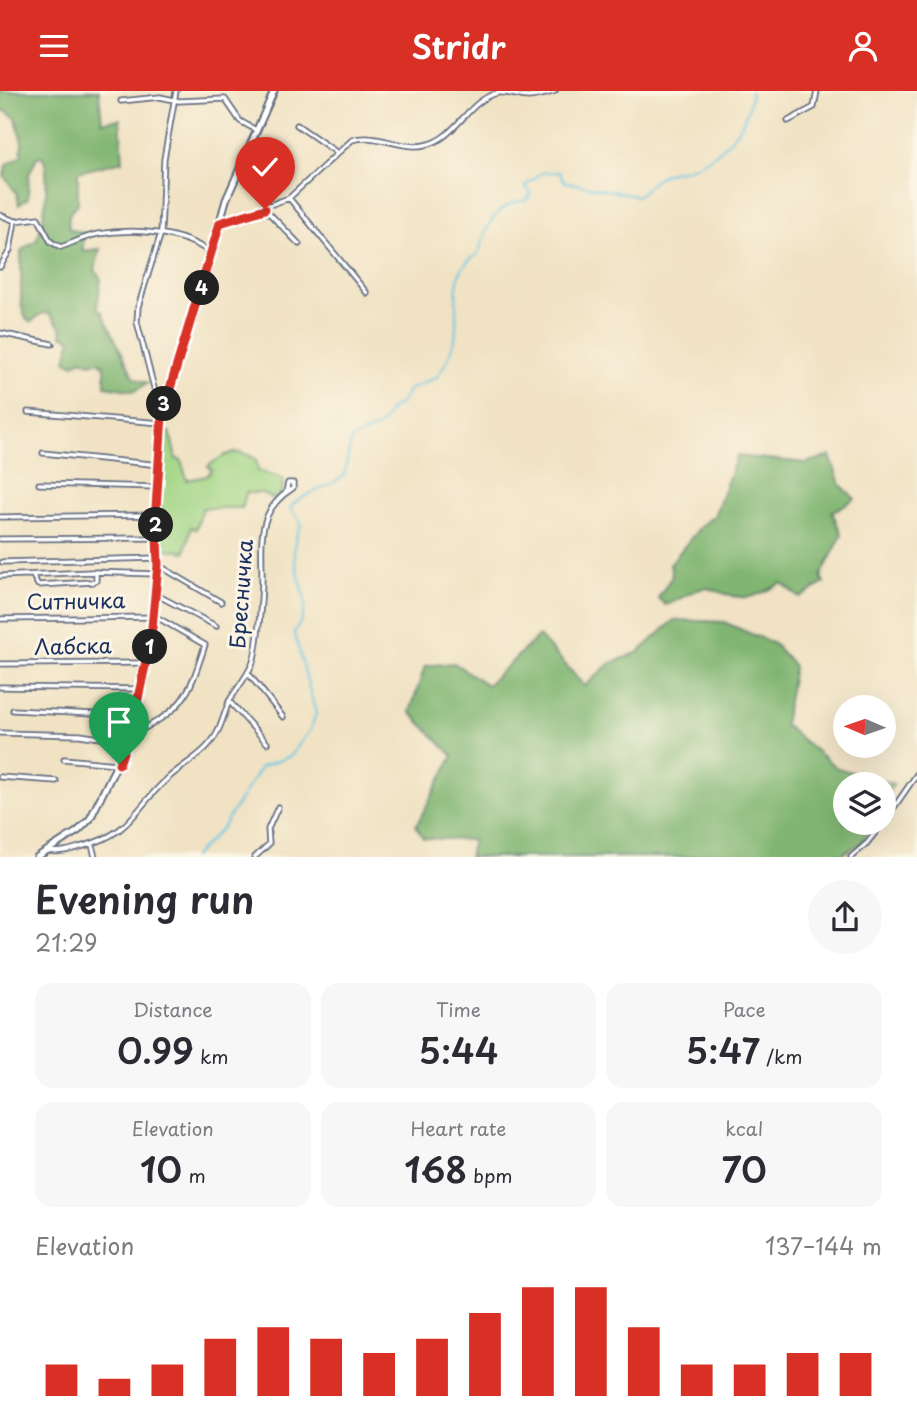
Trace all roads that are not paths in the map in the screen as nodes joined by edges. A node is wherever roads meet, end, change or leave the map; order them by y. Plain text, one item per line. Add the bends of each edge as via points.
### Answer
1 (176, 91) edge
2 (274, 91) edge
3 (555, 91) edge
4 (817, 91) edge
5 (173, 100) junction
6 (121, 101) dead end
7 (788, 121) dead end
8 (297, 125) dead end
9 (256, 130) junction
10 (336, 152) junction
11 (289, 198) junction
12 (265, 209) junction
13 (0, 215) edge
14 (15, 221) junction
15 (220, 223) junction
16 (161, 233) junction
17 (299, 244) dead end
18 (211, 253) junction
19 (0, 267) edge
20 (367, 293) dead end
21 (0, 333) edge
22 (52, 344) dead end
23 (27, 412) dead end
24 (162, 415) junction
25 (160, 423) junction
26 (43, 453) dead end
27 (160, 465) junction
28 (39, 484) dead end
29 (159, 487) junction
30 (286, 492) dead end
31 (156, 515) junction
32 (0, 517) edge
33 (156, 538) junction
34 (0, 539) edge
35 (158, 561) junction
36 (2, 562) edge
37 (96, 572) junction
38 (157, 574) junction
39 (33, 575) junction
40 (0, 576) edge
41 (155, 594) junction
42 (221, 602) dead end
43 (153, 616) junction
44 (0, 619) edge
45 (216, 627) dead end
46 (147, 663) junction
47 (0, 664) edge
48 (248, 673) junction
49 (0, 687) edge
50 (141, 689) junction
51 (229, 701) junction
52 (13, 710) dead end
53 (135, 716) junction
54 (284, 717) dead end
55 (0, 733) edge
56 (129, 739) junction
57 (267, 744) dead end
58 (64, 759) dead end
59 (119, 764) junction
60 (917, 774) edge
61 (0, 776) edge
62 (56, 781) dead end
63 (896, 805) edge
64 (278, 807) dead end
65 (873, 835) edge
66 (91, 845) junction
67 (47, 851) junction
68 (37, 857) edge
69 (95, 857) edge
70 (255, 857) edge
71 (851, 857) edge

1 - 5 street
2 - 9 street
3 - 10 street via 528,97 499,92 467,110 449,134 426,145 402,146 363,136
4 - 7 street via 814,107
5 - 6 street
5 - 9 street via 225,99 240,121
5 - 16 street via 163,168
8 - 10 street
9 - 15 street
10 - 11 street
11 - 12 street
11 - 20 street
12 - 15 street
12 - 17 street
13 - 14 street
14 - 16 street via 38,218 51,242 61,247 96,234
14 - 19 street via 10,250
15 - 18 street
16 - 18 street
16 - 24 street via 137,322
18 - 24 street
21 - 22 street
23 - 25 street
24 - 25 street
25 - 27 street
26 - 27 street
27 - 29 street
28 - 29 street
29 - 31 street
30 - 48 street, Бресничка via 269,512 261,534 260,600
31 - 32 street
31 - 33 street
33 - 34 street
33 - 35 street
35 - 36 street
35 - 38 street
35 - 42 street
37 - 38 street
37 - 39 street
37 - 39 street via 95,582 65,584 36,585
38 - 41 street
39 - 40 street
41 - 43 street
41 - 45 street
43 - 44 street, Ситничка
43 - 46 street
43 - 56 street via 205,643 186,697
46 - 47 street, Лабска
46 - 50 street
48 - 51 street, Бресничка
48 - 54 street
49 - 50 street
50 - 53 street
51 - 57 street
51 - 66 street, Бресничка via 217,734 203,750 167,780 131,821
52 - 53 street
53 - 56 street
55 - 56 street
56 - 59 street
58 - 59 street
59 - 67 street via 89,820
60 - 63 street
61 - 62 street
64 - 70 street via 268,829 269,844
65 - 71 street
66 - 67 street, Бресничка
66 - 69 street
67 - 68 street

